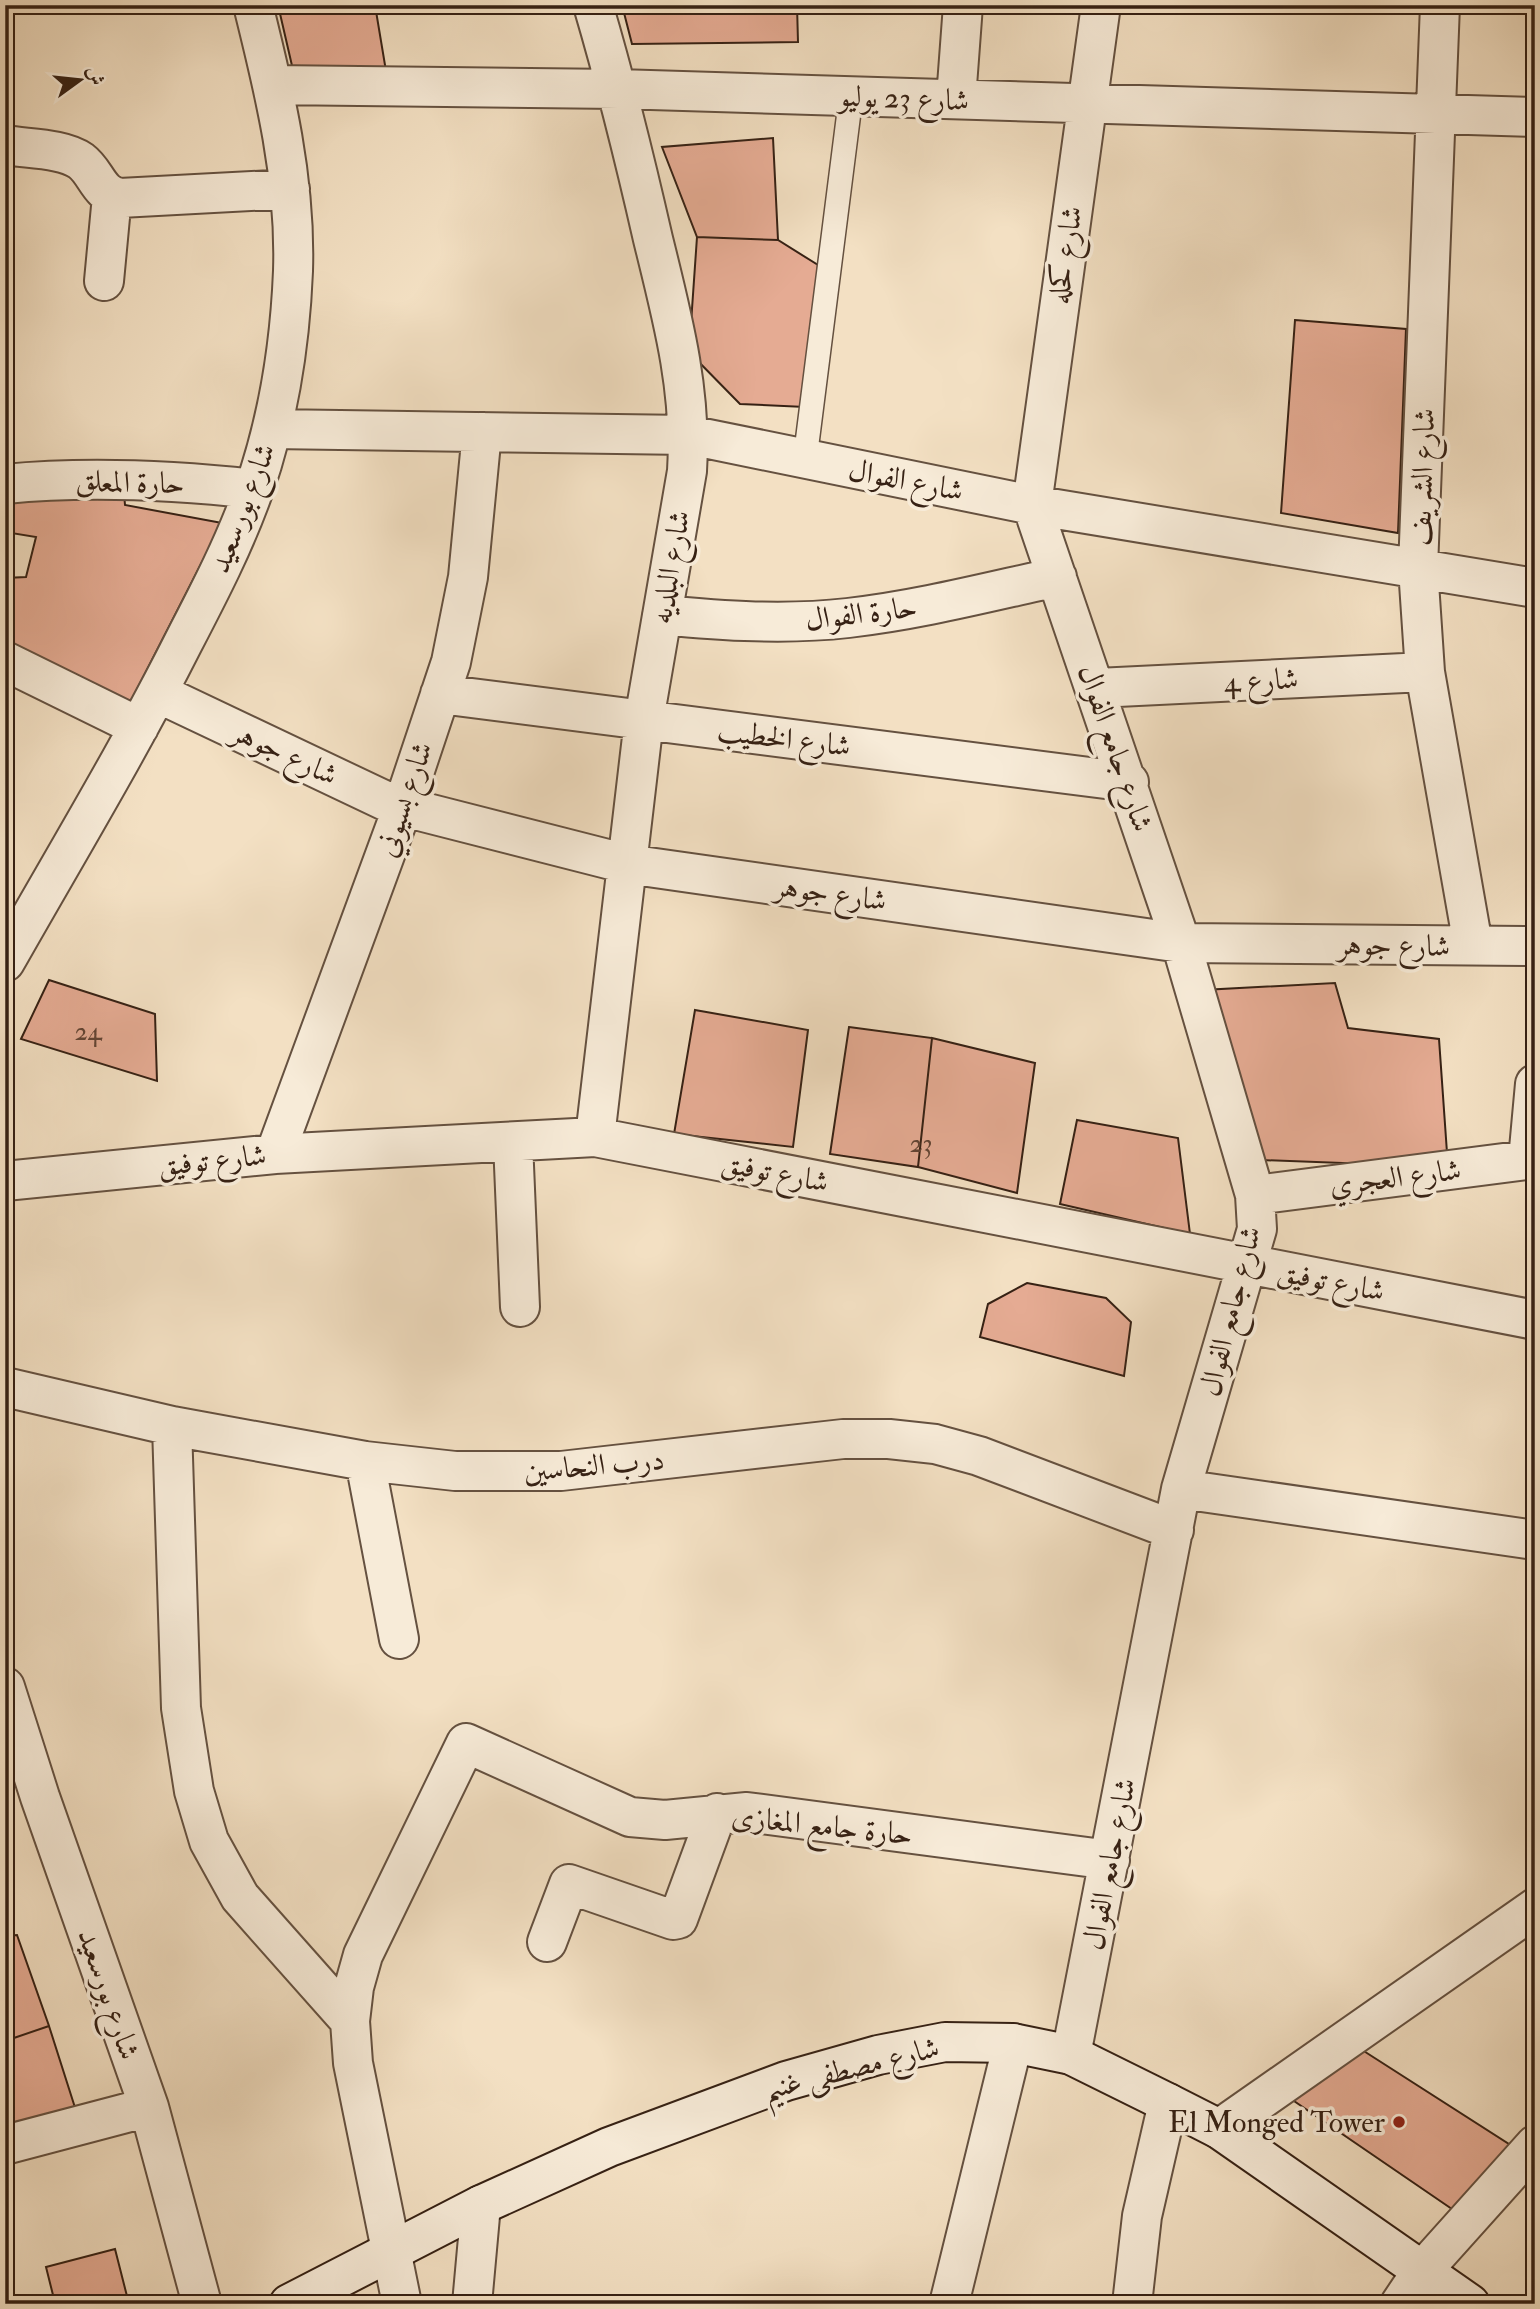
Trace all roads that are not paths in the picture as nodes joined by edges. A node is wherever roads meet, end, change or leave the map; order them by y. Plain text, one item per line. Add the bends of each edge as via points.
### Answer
1 (253, 5) edge
2 (593, 5) edge
3 (963, 5) edge
4 (1101, 5) edge
5 (1440, 5) edge
6 (273, 85) junction
7 (618, 89) junction
8 (851, 96) junction
9 (956, 99) junction
10 (1085, 104) junction
11 (1436, 113) junction
12 (1535, 117) edge
13 (5, 145) edge
14 (290, 189) junction
15 (112, 196) junction
16 (104, 281) dead end
17 (272, 429) junction
18 (482, 432) junction
19 (689, 435) junction
20 (805, 460) junction
21 (5, 484) edge
22 (254, 489) junction
23 (1032, 505) junction
24 (1418, 568) junction
25 (1057, 577) junction
26 (1535, 588) edge
27 (662, 615) junction
28 (5, 661) edge
29 (1425, 672) junction
30 (1097, 688) junction
31 (158, 693) junction
32 (440, 694) junction
33 (644, 720) junction
34 (139, 727) junction
35 (1129, 782) junction
36 (403, 806) junction
37 (627, 864) junction
38 (1181, 943) junction
39 (1473, 945) junction
40 (1535, 946) edge
41 (5, 962) edge
42 (1535, 1084) edge
43 (595, 1137) junction
44 (513, 1142) junction
45 (275, 1154) junction
46 (1532, 1159) edge
47 (5, 1181) edge
48 (1255, 1195) junction
49 (1248, 1265) junction
50 (520, 1307) dead end
51 (1535, 1321) edge
52 (5, 1387) edge
53 (172, 1426) junction
54 (365, 1461) junction
55 (1181, 1489) junction
56 (1174, 1530) junction
57 (1535, 1540) edge
58 (398, 1639) dead end
59 (5, 1687) edge
60 (718, 1813) junction
61 (1110, 1860) junction
62 (1528, 1920) edge
63 (547, 1942) dead end
64 (350, 2021) junction
65 (1013, 2043) junction
66 (1071, 2055) junction
67 (1168, 2103) junction
68 (149, 2107) junction
69 (1219, 2129) junction
70 (5, 2145) edge
71 (1535, 2145) edge
72 (481, 2205) junction
73 (393, 2249) junction
74 (1422, 2271) junction
75 (202, 2304) edge
76 (289, 2304) edge
77 (402, 2304) edge
78 (472, 2304) edge
79 (949, 2304) edge
80 (1132, 2304) edge
81 (1400, 2304) edge
82 (1470, 2304) edge

1 - 6 street, شارع بورسعيد
2 - 7 street, شارع البلديه
3 - 9 street
4 - 10 street, شارع كحله
5 - 11 street, شارع الشريف
6 - 7 street, شارع 23 يوليو
6 - 14 street, شارع بورسعيد
7 - 8 street, شارع 23 يوليو
7 - 19 street, شارع البلديه via 678,344
8 - 9 street, شارع 23 يوليو
8 - 20 lane
9 - 10 street, شارع 23 يوليو
10 - 11 street, شارع 23 يوليو
10 - 23 street, شارع كحله
11 - 12 street, شارع 23 يوليو
11 - 24 street, شارع الشريف
13 - 15 street via 80,160 100,188
14 - 15 street
14 - 17 street, شارع بورسعيد via 293,270 287,351
15 - 16 street
17 - 18 street, شارع الفوال
17 - 22 street, شارع بورسعيد
18 - 19 street, شارع الفوال
18 - 32 street, شارع بسيوني via 461,619
19 - 20 street, شارع الفوال
19 - 27 street, شارع البلديه
20 - 23 street, شارع الفوال
21 - 22 street, حارة المعلق via 111,478
22 - 31 street, شارع بورسعيد via 224,564
23 - 24 street, شارع الفوال
23 - 25 street, شارع جامع الفوال
24 - 26 street, شارع الفوال
24 - 29 street, شارع الشريف
25 - 27 street, حارة الفوال via 848,618 786,622
25 - 30 street, شارع جامع الفوال
27 - 33 street, شارع البلديه
28 - 34 street
29 - 30 street, شارع 4
29 - 39 street, شارع الشريف
30 - 35 street, شارع جامع الفوال
31 - 34 street, شارع بورسعيد
31 - 36 street, شارع جوهر
32 - 33 street, شارع الخطيب
32 - 36 street, شارع بسيوني
33 - 35 street, شارع الخطيب
33 - 37 street, شارع البلديه
34 - 41 street, شارع بورسعيد
35 - 38 street, شارع جامع الفوال
36 - 37 street, شارع جوهر
36 - 45 street, شارع بسيوني
37 - 38 street, شارع جوهر
37 - 43 street, شارع البلديه
38 - 39 street, شارع جوهر
38 - 48 street, شارع جامع الفوال
39 - 40 street, شارع جوهر
42 - 46 street
43 - 44 street, شارع توفيق
43 - 49 street, شارع توفيق
44 - 45 street, شارع توفيق
44 - 50 street
45 - 47 street, شارع توفيق
46 - 48 street, شارع العجري
48 - 49 street, شارع جامع الفوال via 1257,1229
49 - 51 street, شارع توفيق
49 - 55 street, شارع جامع الفوال
52 - 53 street, درب النحاسين
53 - 54 street, درب النحاسين
53 - 64 street via 181,1708 194,1791 209,1841 240,1897
54 - 56 street, درب النحاسين via 455,1471 561,1471 843,1439 889,1439 935,1444 979,1456
54 - 58 street
55 - 56 street, شارع جامع الفوال
55 - 57 street
56 - 61 street, شارع جامع الفوال
59 - 68 street, شارع بورسعيد
60 - 61 street, حارة جامع المغازى via 747,1812
60 - 63 street via 678,1919 569,1884
60 - 64 street, حارة جامع المغازى via 664,1820 630,1817 466,1744 363,1955
61 - 66 street, شارع جامع الفوال
62 - 69 street
64 - 73 street via 353,2063
65 - 66 street, شارع مصطفى غنيم
65 - 72 street, شارع مصطفى غنيم via 945,2042 786,2081 609,2147
65 - 79 street
66 - 67 street, شارع مصطفى غنيم
67 - 69 street, شارع مصطفى غنيم
67 - 80 street via 1142,2216
68 - 70 street
68 - 75 street, شارع بورسعيد
69 - 74 street, شارع مصطفى غنيم
71 - 74 street
72 - 73 street, شارع مصطفى غنيم
72 - 78 street
73 - 76 street, شارع مصطفى غنيم
73 - 77 street
74 - 81 street
74 - 82 street, شارع مصطفى غنيم

